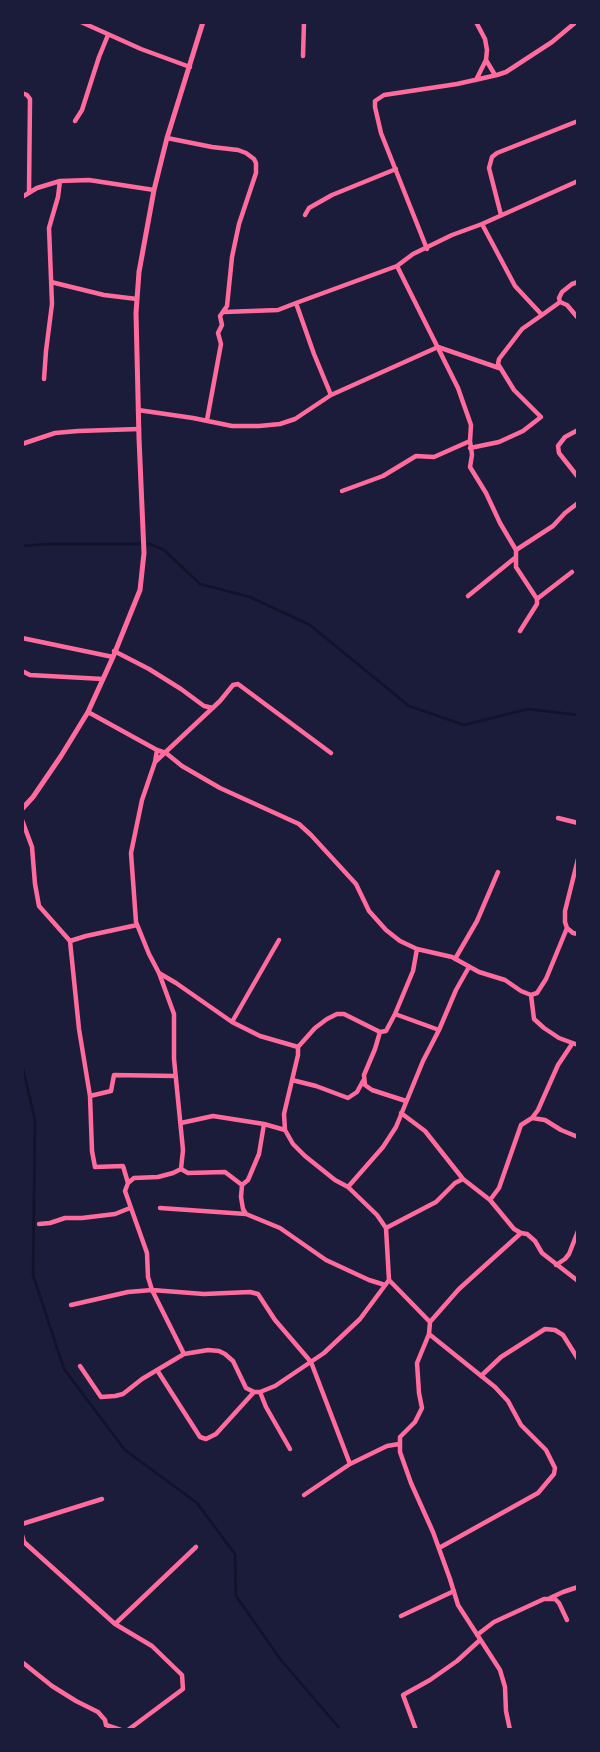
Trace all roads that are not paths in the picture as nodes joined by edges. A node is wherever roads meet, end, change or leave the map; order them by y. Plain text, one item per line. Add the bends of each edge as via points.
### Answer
1 (80, 22) edge
2 (202, 22) edge
3 (304, 22) edge
4 (476, 22) edge
5 (576, 22) edge
6 (108, 35) junction
7 (303, 56) dead end
8 (486, 60) junction
9 (190, 67) junction
10 (495, 76) junction
11 (476, 80) junction
12 (22, 93) edge
13 (75, 120) dead end
14 (578, 121) edge
15 (167, 138) junction
16 (396, 169) junction
17 (60, 181) junction
18 (578, 181) edge
19 (154, 190) junction
20 (29, 192) junction
21 (22, 197) edge
22 (305, 215) dead end
23 (501, 215) junction
24 (482, 224) junction
25 (427, 249) junction
26 (397, 266) junction
27 (51, 282) junction
28 (578, 282) edge
29 (137, 299) junction
30 (560, 302) junction
31 (296, 303) junction
32 (224, 312) junction
33 (542, 315) junction
34 (578, 318) edge
35 (438, 347) junction
36 (499, 368) junction
37 (44, 379) dead end
38 (330, 394) junction
39 (138, 410) junction
40 (207, 420) junction
41 (139, 429) junction
42 (578, 430) edge
43 (470, 441) junction
44 (22, 444) edge
45 (470, 448) junction
46 (578, 477) edge
47 (342, 491) dead end
48 (578, 503) edge
49 (516, 550) junction
50 (516, 557) junction
51 (572, 572) dead end
52 (468, 596) dead end
53 (537, 599) junction
54 (520, 631) dead end
55 (22, 638) edge
56 (114, 654) junction
57 (22, 671) edge
58 (103, 679) junction
59 (204, 706) junction
60 (213, 708) junction
61 (88, 712) junction
62 (204, 717) junction
63 (157, 750) junction
64 (166, 753) junction
65 (331, 753) dead end
66 (155, 762) junction
67 (22, 810) edge
68 (558, 818) dead end
69 (22, 820) edge
70 (578, 823) edge
71 (578, 859) edge
72 (498, 872) dead end
73 (138, 925) junction
74 (567, 928) junction
75 (578, 934) edge
76 (279, 940) dead end
77 (70, 941) junction
78 (417, 949) junction
79 (454, 958) junction
80 (469, 967) junction
81 (159, 973) junction
82 (531, 995) junction
83 (395, 1014) junction
84 (232, 1022) junction
85 (439, 1030) junction
86 (380, 1032) junction
87 (575, 1045) edge
88 (298, 1047) junction
89 (175, 1076) junction
90 (292, 1080) junction
91 (363, 1081) junction
92 (90, 1096) junction
93 (406, 1100) junction
94 (400, 1113) junction
95 (532, 1118) junction
96 (181, 1122) junction
97 (264, 1124) junction
98 (285, 1130) junction
99 (578, 1137) edge
100 (181, 1169) junction
101 (462, 1179) junction
102 (128, 1183) junction
103 (242, 1185) junction
104 (348, 1186) junction
105 (490, 1200) junction
106 (130, 1208) junction
107 (160, 1208) dead end
108 (246, 1214) junction
109 (39, 1224) dead end
110 (386, 1228) junction
111 (578, 1231) edge
112 (521, 1233) junction
113 (556, 1265) junction
114 (578, 1281) edge
115 (387, 1283) junction
116 (152, 1290) junction
117 (71, 1304) dead end
118 (430, 1322) junction
119 (429, 1334) junction
120 (184, 1354) junction
121 (578, 1359) edge
122 (311, 1362) junction
123 (80, 1366) dead end
124 (158, 1370) junction
125 (481, 1376) junction
126 (254, 1392) junction
127 (260, 1392) junction
128 (399, 1444) junction
129 (290, 1449) dead end
130 (350, 1464) junction
131 (304, 1495) dead end
132 (102, 1499) dead end
133 (22, 1524) edge
134 (22, 1535) edge
135 (196, 1547) dead end
136 (439, 1548) junction
137 (578, 1587) edge
138 (454, 1591) junction
139 (550, 1598) junction
140 (401, 1616) dead end
141 (567, 1620) dead end
142 (115, 1624) junction
143 (476, 1635) junction
144 (480, 1640) junction
145 (22, 1662) edge
146 (106, 1725) junction
147 (101, 1730) edge
148 (120, 1730) edge
149 (128, 1730) edge
150 (416, 1730) edge
151 (510, 1730) edge

1 - 6 street
2 - 9 street
3 - 7 street
4 - 8 street via 485,39
5 - 10 street via 544,47
6 - 9 street
6 - 13 street via 82,110
8 - 10 street
8 - 11 street
9 - 15 street
10 - 11 street
11 - 16 street via 384,95 375,101 381,133
12 - 20 street via 30,99
14 - 23 street via 492,157 490,168
15 - 19 street
15 - 32 street via 238,150 256,163 256,173 239,224
16 - 22 street via 332,196 309,208
16 - 25 street
17 - 19 street via 89,180
17 - 20 street
17 - 27 street via 49,228
18 - 23 street
19 - 29 street
20 - 21 street
23 - 24 street
24 - 25 street
24 - 33 street via 515,286
25 - 26 street via 413,254
26 - 31 street
26 - 35 street
27 - 29 street
27 - 37 street via 52,304
28 - 30 street via 562,292
29 - 39 street
30 - 33 street
30 - 34 street
31 - 32 street via 278,310
31 - 38 street
32 - 40 street via 220,316 222,325 218,333 221,344
33 - 36 street via 522,329 499,359
35 - 36 street
35 - 38 street
35 - 43 street via 468,415
36 - 45 street via 514,390 541,418 499,442
38 - 40 street via 295,419 280,424 232,426
39 - 40 street
39 - 41 street
41 - 44 street via 78,430 55,433
41 - 56 street via 144,553 140,590
42 - 46 street via 565,437 558,446 559,453
43 - 45 street
43 - 47 street via 434,457 416,456 383,476
45 - 49 street via 470,467
48 - 49 street via 552,526
49 - 50 street
50 - 52 street
50 - 53 street via 516,567
51 - 53 street
53 - 54 street
55 - 56 street
56 - 58 street
56 - 59 street via 149,669
57 - 58 street via 30,675
58 - 61 street
59 - 60 street
59 - 62 street
60 - 62 street
60 - 65 street via 233,685 238,684
61 - 63 street
61 - 67 street
62 - 64 street
63 - 64 street
63 - 66 street
64 - 66 street
64 - 78 street via 220,788 299,824 356,884 369,911 386,930
66 - 73 street via 142,800 131,853
68 - 70 street
69 - 77 street via 32,847 38,906
71 - 74 street via 565,911
72 - 79 street via 477,921
73 - 77 street
73 - 81 street
74 - 75 street
74 - 82 street via 546,980 537,993
76 - 84 street
77 - 92 street
78 - 79 street
78 - 83 street via 413,971
79 - 80 street
80 - 82 street via 505,980
80 - 85 street
81 - 84 street
81 - 89 street via 174,1014
82 - 87 street via 534,1018 559,1038
83 - 85 street
83 - 86 street via 386,1031
84 - 88 street via 260,1036
85 - 93 street
86 - 88 street via 344,1014 337,1014 315,1028
86 - 91 street
87 - 95 street via 558,1065
88 - 90 street
89 - 92 street via 114,1075 111,1091
89 - 96 street
90 - 91 street via 348,1098 357,1092
90 - 98 street via 284,1114
91 - 93 street via 372,1090
92 - 102 street via 95,1167 123,1166
93 - 94 street
94 - 101 street via 425,1132
94 - 104 street via 396,1127 383,1147
95 - 99 street via 545,1120
95 - 105 street via 521,1124 499,1188
96 - 97 street via 213,1116
96 - 100 street
97 - 98 street
97 - 103 street via 259,1154 248,1180
98 - 104 street via 292,1144 305,1156 335,1180
100 - 102 street via 158,1177 134,1178
100 - 103 street via 188,1173 225,1172
101 - 105 street
101 - 110 street via 436,1202
102 - 106 street via 125,1191
103 - 108 street via 241,1197
104 - 110 street
105 - 112 street
106 - 109 street via 115,1214 65,1218
106 - 116 street via 147,1253
107 - 108 street
108 - 115 street via 280,1228 326,1260 369,1280
110 - 115 street
111 - 113 street via 569,1254
112 - 113 street via 535,1241 542,1253
112 - 118 street via 459,1289
113 - 114 street
115 - 118 street
115 - 122 street via 360,1319
116 - 117 street
116 - 120 street
116 - 122 street via 258,1294 275,1320
118 - 119 street
119 - 125 street
119 - 128 street via 417,1363 422,1408
120 - 124 street
120 - 126 street via 208,1350 225,1354 233,1361 246,1388
121 - 125 street via 563,1335 545,1329 501,1357
122 - 127 street
122 - 130 street
123 - 124 street via 101,1397 123,1394
124 - 126 street via 200,1437 206,1439 216,1434
125 - 136 street via 508,1400 521,1425 546,1450 555,1468 554,1474 538,1493
126 - 127 street
127 - 129 street
128 - 130 street via 387,1446
128 - 136 street via 407,1474
130 - 131 street
132 - 133 street
134 - 142 street via 24,1542
135 - 142 street
136 - 138 street
137 - 139 street
138 - 140 street
138 - 143 street via 458,1605
139 - 141 street via 559,1603
139 - 143 street via 494,1622
142 - 149 street via 152,1646 182,1675 183,1689
143 - 144 street
144 - 150 street via 457,1661 404,1695
144 - 151 street via 500,1670
145 - 146 street via 60,1691 98,1712
146 - 147 street
146 - 148 street

